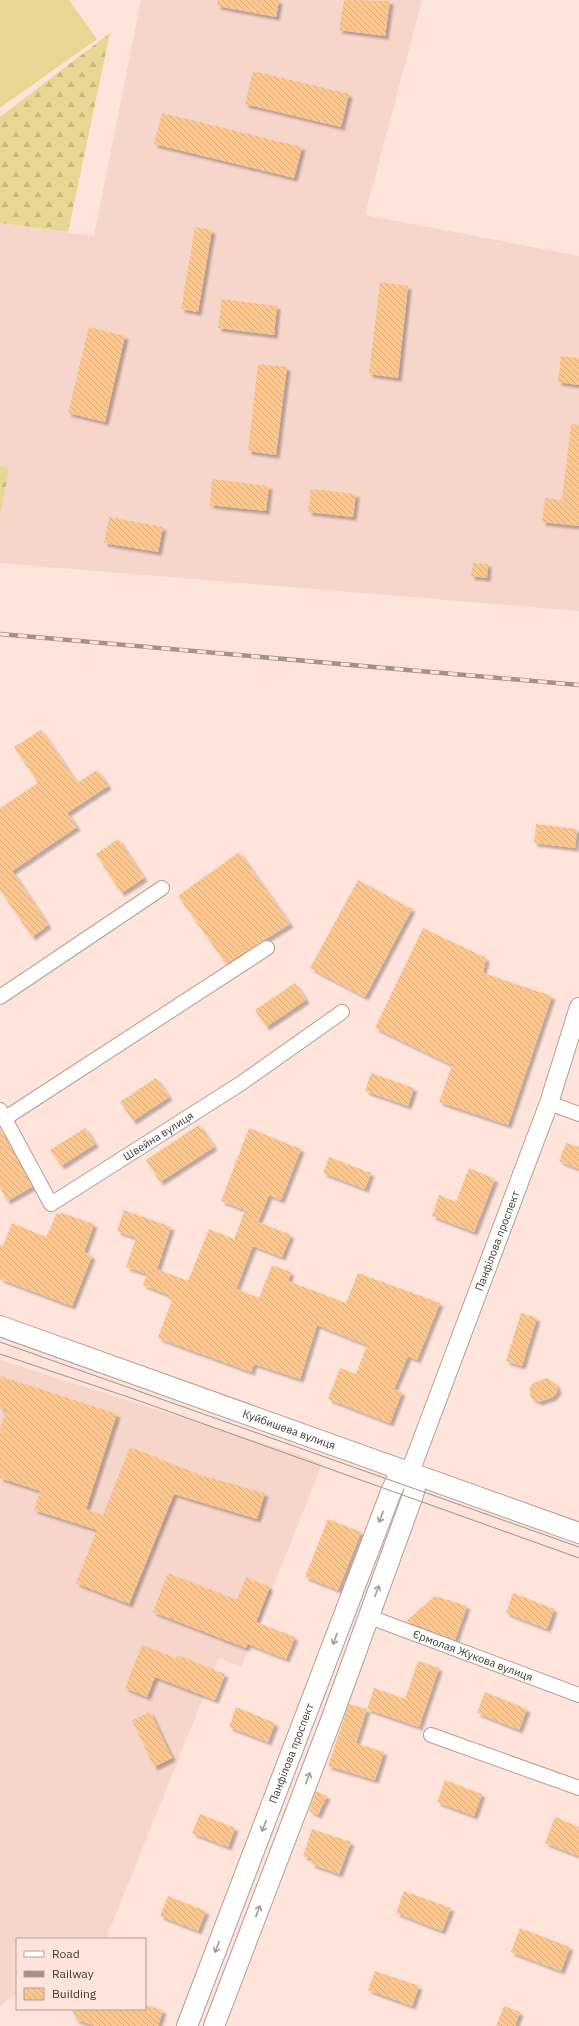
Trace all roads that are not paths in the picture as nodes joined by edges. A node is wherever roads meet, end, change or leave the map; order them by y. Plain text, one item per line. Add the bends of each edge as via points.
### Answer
1 (162, 888) dead end
2 (267, 948) dead end
3 (0, 997) edge
4 (579, 1007) edge
5 (342, 1012) dead end
6 (548, 1103) junction
7 (579, 1114) edge
8 (2, 1115) edge
9 (0, 1326) edge
10 (403, 1476) junction
11 (579, 1533) edge
12 (368, 1616) junction
13 (579, 1695) edge
14 (431, 1735) dead end
15 (579, 1788) edge
16 (187, 2026) edge
17 (214, 2026) edge

1 - 3 street
2 - 8 street, Швейна вулиця
4 - 6 street, Панфілова проспект
5 - 8 street, Швейна вулиця via 240,1084 51,1204
6 - 7 street
6 - 10 street, Панфілова проспект
9 - 10 main road, Куйбишева вулиця
10 - 11 main road, Куйбишева вулиця
12 -> 10 main road via 415,1488
10 -> 16 main road, Панфілова проспект
12 - 13 street, Єрмолая Жукова вулиця
17 -> 12 main road via 333,1715
14 - 15 street

